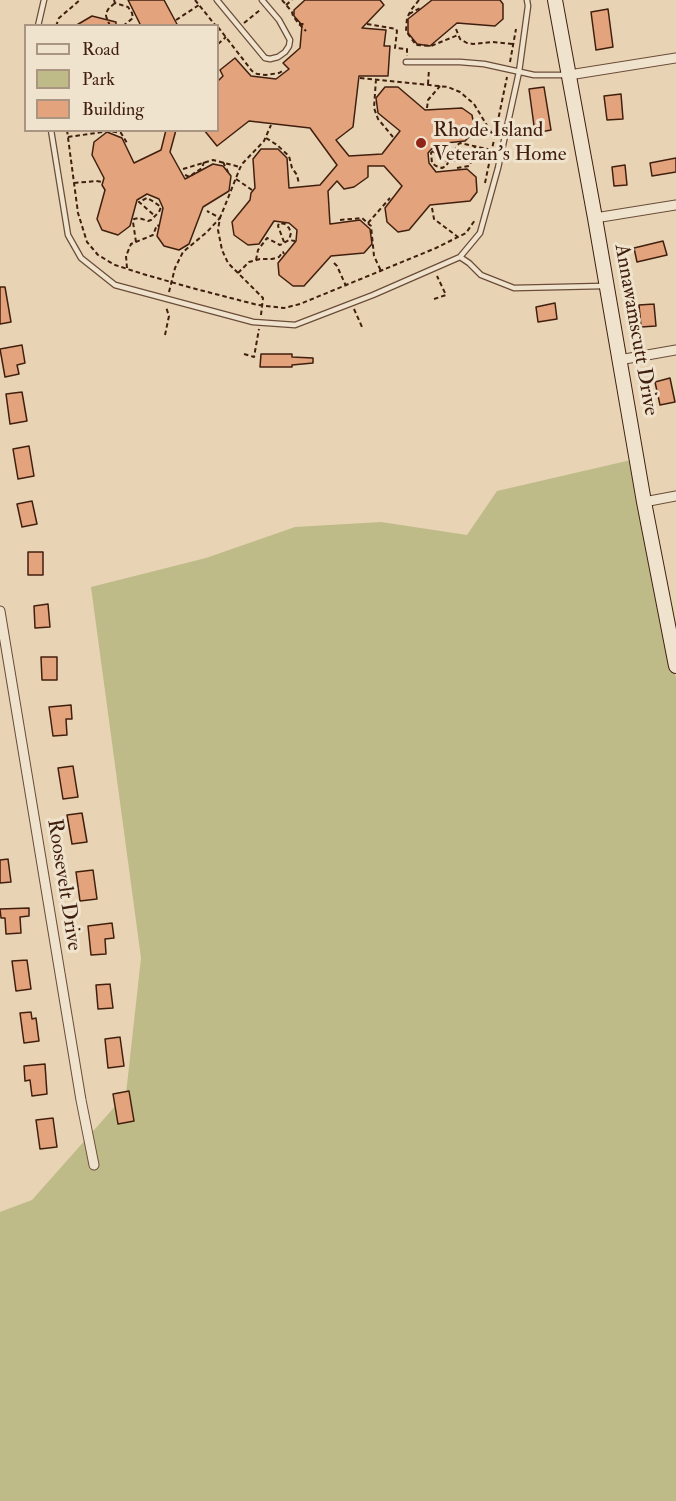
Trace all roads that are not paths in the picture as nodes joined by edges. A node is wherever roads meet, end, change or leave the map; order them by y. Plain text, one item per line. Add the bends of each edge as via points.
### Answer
1 (44, 0) edge
2 (217, 0) edge
3 (262, 0) edge
4 (527, 0) edge
5 (555, 0) edge
6 (38, 24) edge
7 (676, 58) edge
8 (406, 62) dead end
9 (519, 72) junction
10 (569, 75) junction
11 (51, 132) edge
12 (676, 205) edge
13 (595, 218) junction
14 (460, 257) junction
15 (606, 286) junction
16 (676, 350) edge
17 (619, 360) junction
18 (676, 496) edge
19 (644, 502) junction
20 (0, 611) edge
21 (673, 634) edge
22 (676, 666) edge
23 (94, 1165) dead end

1 - 6 lane
2 - 3 lane via 270,59 285,52 290,40
4 - 9 lane
5 - 10 street, Annawamscutt Drive
7 - 10 street
8 - 9 lane via 484,64
9 - 10 lane
9 - 14 lane via 480,233
10 - 13 street, Annawamscutt Drive
11 - 14 lane via 68,235 81,258 115,285 254,322 295,326
12 - 13 street
13 - 15 street, Annawamscutt Drive
14 - 15 lane via 481,275 514,288
15 - 17 street, Annawamscutt Drive
16 - 17 street
17 - 19 street, Annawamscutt Drive
18 - 19 street
19 - 21 street, Annawamscutt Drive
20 - 23 street, Roosevelt Drive
21 - 22 street, Annawamscutt Drive

